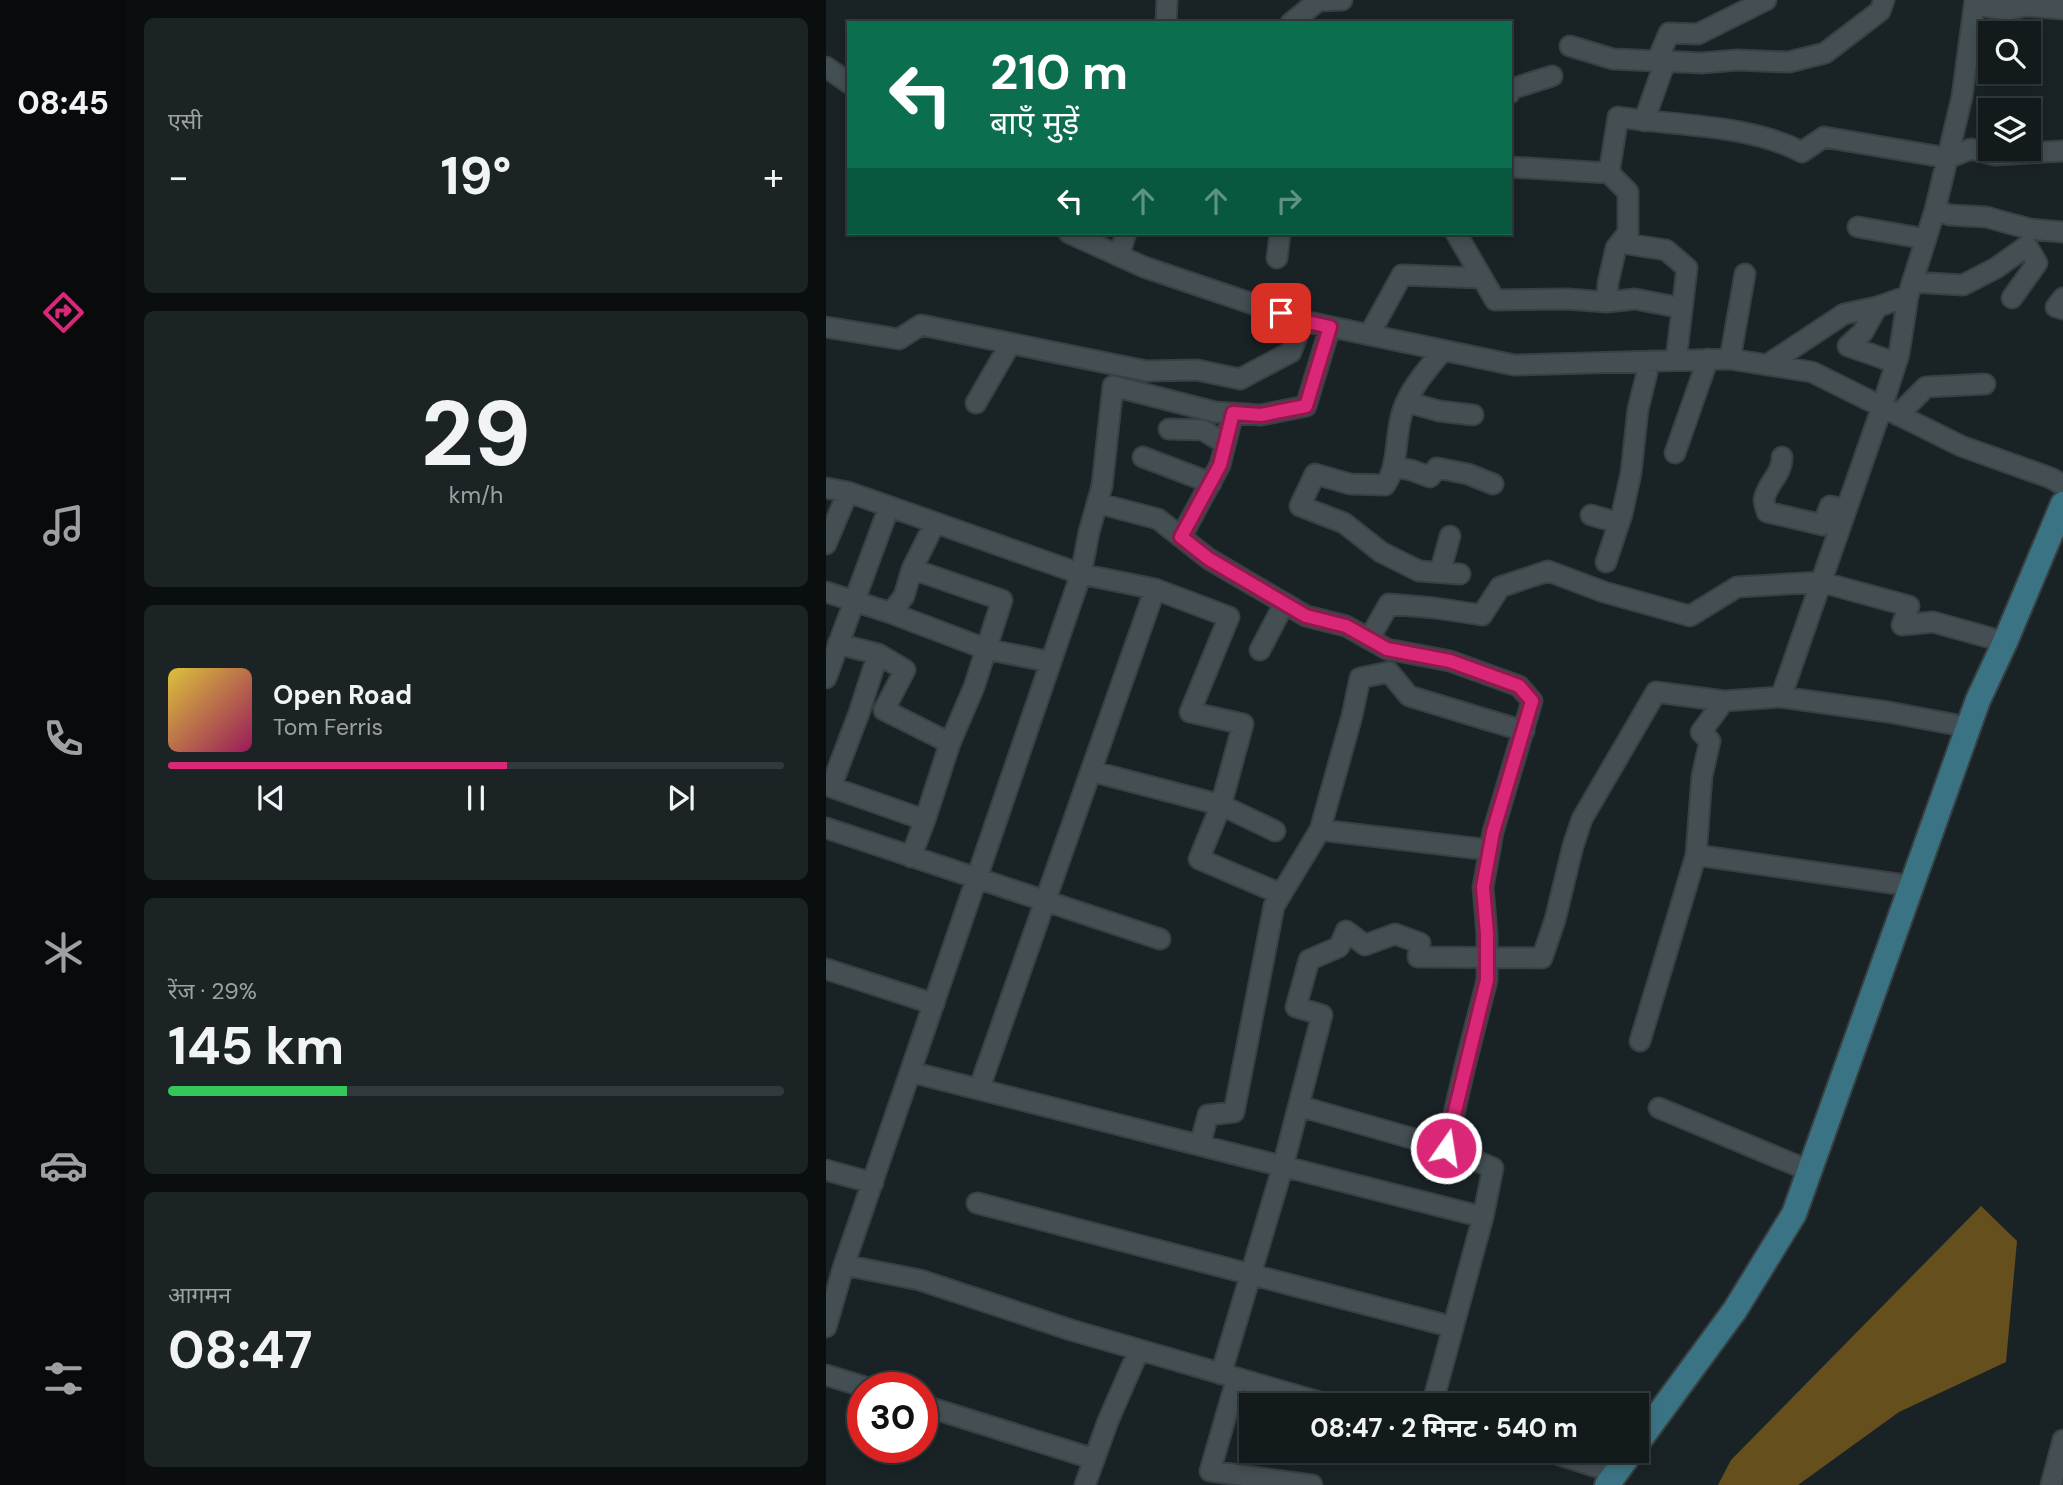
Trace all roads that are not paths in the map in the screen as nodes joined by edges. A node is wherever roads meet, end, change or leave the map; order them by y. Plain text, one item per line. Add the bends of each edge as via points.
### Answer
1 (1167, 0) edge
2 (1342, 0) edge
3 (1766, 0) edge
4 (1884, 0) edge
5 (1975, 3) edge
6 (2063, 9) edge
7 (1166, 21) edge
8 (1293, 21) edge
9 (1570, 46) dead end
10 (1661, 62) junction
11 (826, 67) edge
12 (1552, 76) dead end
13 (847, 82) edge
14 (1512, 89) edge
15 (1644, 121) junction
16 (2063, 151) edge
17 (1948, 158) junction
18 (1512, 167) edge
19 (1609, 173) junction
20 (1935, 210) junction
21 (1858, 227) dead end
22 (2063, 232) edge
23 (1628, 233) junction
24 (1073, 235) edge
25 (1125, 235) edge
26 (1280, 235) edge
27 (1457, 235) edge
28 (1926, 239) junction
29 (1119, 256) junction
30 (1277, 258) dead end
31 (1745, 274) dead end
32 (1482, 278) junction
33 (1910, 289) junction
34 (2012, 298) dead end
35 (2063, 298) edge
36 (1606, 302) junction
37 (1877, 307) junction
38 (1682, 308) junction
39 (2063, 309) edge
40 (1303, 321) junction
41 (826, 327) edge
42 (1330, 327) junction
43 (1368, 335) junction
44 (1010, 344) junction
45 (1443, 350) junction
46 (1708, 359) junction
47 (1730, 359) junction
48 (1676, 360) junction
49 (1650, 361) junction
50 (1896, 363) junction
51 (1767, 365) junction
52 (1985, 384) dead end
53 (1407, 402) junction
54 (976, 403) dead end
55 (1890, 411) junction
56 (1233, 413) junction
57 (1473, 415) dead end
58 (1169, 429) dead end
59 (1224, 443) junction
60 (1675, 453) dead end
61 (1143, 457) dead end
62 (1782, 457) dead end
63 (1393, 467) junction
64 (1210, 483) junction
65 (1493, 484) dead end
66 (2063, 485) edge
67 (826, 488) edge
68 (848, 492) junction
69 (1097, 503) junction
70 (2063, 504) edge
71 (889, 507) junction
72 (1846, 509) junction
73 (1591, 514) dead end
74 (935, 523) junction
75 (1619, 523) junction
76 (1450, 536) dead end
77 (1181, 537) junction
78 (827, 541) edge
79 (1606, 562) dead end
80 (912, 569) junction
81 (1440, 572) junction
82 (1460, 574) dead end
83 (1081, 575) junction
84 (1821, 582) junction
85 (1155, 589) junction
86 (826, 592) edge
87 (854, 601) junction
88 (1284, 604) junction
89 (891, 613) junction
90 (1369, 639) junction
91 (2005, 642) junction
92 (838, 644) junction
93 (986, 649) junction
94 (1260, 650) dead end
95 (878, 654) junction
96 (1413, 654) junction
97 (1051, 662) junction
98 (1389, 673) junction
99 (826, 678) edge
100 (1781, 697) junction
101 (1724, 701) junction
102 (1968, 727) junction
103 (1524, 731) junction
104 (950, 743) junction
105 (1091, 771) junction
106 (1221, 805) junction
107 (925, 820) junction
108 (826, 828) edge
109 (1320, 830) junction
110 (1275, 831) dead end
111 (1490, 850) junction
112 (1696, 855) junction
113 (912, 857) junction
114 (977, 879) junction
115 (1912, 886) junction
116 (1280, 894) junction
117 (1045, 902) junction
118 (1160, 939) dead end
119 (1487, 958) junction
120 (826, 968) edge
121 (934, 1004) junction
122 (1640, 1041) dead end
123 (911, 1072) junction
124 (979, 1089) junction
125 (1299, 1105) junction
126 (1658, 1108) dead end
127 (1200, 1145) junction
128 (1446, 1148) junction
129 (1283, 1166) junction
130 (826, 1170) edge
131 (1810, 1171) junction
132 (873, 1183) junction
133 (977, 1203) dead end
134 (1483, 1217) junction
135 (845, 1265) junction
136 (1250, 1274) junction
137 (826, 1327) edge
138 (1453, 1327) junction
139 (1139, 1350) junction
140 (826, 1374) edge
141 (1229, 1376) junction
142 (847, 1381) edge
143 (1288, 1393) edge
144 (1435, 1393) edge
145 (938, 1410) edge
146 (1649, 1427) edge
147 (2063, 1440) edge
148 (1094, 1459) junction
149 (1574, 1463) edge
150 (1623, 1463) edge
151 (1207, 1478) edge
152 (1611, 1479) edge
153 (1085, 1485) edge
154 (1312, 1485) edge
155 (2051, 1485) edge

1 - 7 street
2 - 8 street via 1318,1
3 - 10 street via 1699,34 1669,33
4 - 10 street via 1880,11 1825,53 1788,62
5 - 6 street via 2008,10 2025,6
5 - 17 street
9 - 10 street via 1613,59
10 - 15 street
11 - 13 street
12 - 14 street
15 - 17 street via 1724,129 1802,152 1824,136
15 - 19 street via 1618,117
16 - 17 street via 1996,155 1971,149
17 - 20 street
18 - 19 street
19 - 23 street via 1629,192
20 - 22 street
20 - 28 street
21 - 28 street
23 - 36 street via 1616,248
23 - 38 street via 1628,244 1666,250 1686,268
24 - 29 street
25 - 29 street
26 - 30 street
27 - 32 street
28 - 33 street
29 - 40 street
31 - 47 street
32 - 36 street via 1495,300
32 - 43 street via 1402,275
33 - 34 street via 1963,285 2027,246 2037,263
33 - 37 street
33 - 50 street
35 - 39 street via 2056,307
36 - 38 street via 1635,299
37 - 50 street via 1863,332 1848,346
37 - 51 street via 1844,314
38 - 48 street
40 - 42 street
40 - 44 street via 1291,352 1241,379 1197,370 1146,371
41 - 44 street via 899,339 921,326
42 - 43 street
42 - 56 street via 1306,406 1261,415
43 - 45 street
44 - 54 street
45 - 49 street via 1514,365
45 - 53 street via 1420,377
46 - 47 street
46 - 48 street
46 - 60 street
47 - 51 street
48 - 49 street
49 - 75 street
50 - 55 street
51 - 55 street via 1812,372
52 - 55 street via 1926,387
53 - 57 street
53 - 63 street
55 - 66 street via 1961,446
55 - 72 street
56 - 59 street
56 - 69 street via 1113,386
58 - 59 street via 1203,430
59 - 64 street
61 - 64 street
62 - 72 street via 1783,467 1764,500 1767,512 1823,525 1830,506
63 - 65 street via 1430,477 1437,468
63 - 81 street via 1385,485 1350,484 1315,474 1300,506 1344,523 1381,552 1419,571
64 - 77 street
67 - 68 street
68 - 71 street
68 - 78 street
69 - 77 street via 1158,519
69 - 83 street
70 - 91 main road
71 - 74 street
71 - 87 street
72 - 84 street
73 - 75 street
74 - 80 street
74 - 83 street
75 - 79 street
76 - 81 street
77 - 88 street
80 - 89 street via 904,596
80 - 93 street via 1002,600
81 - 82 street
83 - 85 street
83 - 97 street
84 - 90 street via 1737,587 1690,616 1548,571 1500,587 1482,615 1389,604
84 - 91 street via 1909,606 1902,625 1933,622
84 - 100 street
85 - 105 street
85 - 106 street via 1229,617 1190,712 1243,724
86 - 87 street
87 - 89 street
87 - 92 street
88 - 90 street
88 - 94 street
89 - 93 street
90 - 96 street via 1387,649
91 - 102 main road
92 - 95 street
92 - 99 street
93 - 97 street
93 - 104 street
95 - 104 street via 905,670 884,710
95 - 107 street via 831,787
96 - 98 street
96 - 103 street via 1450,661 1519,686 1532,701
97 - 114 street
98 - 103 street via 1409,696
98 - 109 street via 1360,678
100 - 101 street
100 - 102 street
101 - 112 street via 1701,732 1710,741 1702,776
101 - 119 street via 1656,692 1582,819 1542,958
102 - 115 main road
103 - 111 street
104 - 107 street
105 - 106 street
105 - 117 street
106 - 110 street
106 - 116 street via 1199,859
107 - 113 street
108 - 113 street
109 - 111 street
109 - 116 street
111 - 119 street via 1483,887
112 - 115 street
112 - 122 street
113 - 114 street
114 - 117 street
114 - 121 street
115 - 131 main road
116 - 127 street via 1274,905 1234,1112 1208,1115
117 - 118 street
117 - 124 street
119 - 125 street via 1419,957 1420,943 1395,934 1365,945 1346,931 1339,947 1309,960 1296,1007 1322,1015
119 - 128 street via 1487,980
120 - 121 street
121 - 123 street
123 - 124 street
123 - 132 street
124 - 127 street
125 - 128 street
125 - 129 street
126 - 131 street
127 - 129 street
128 - 134 street via 1493,1168
129 - 134 street
129 - 136 street
130 - 132 street
131 - 146 main road via 1794,1214 1735,1310
132 - 135 street
133 - 136 street
134 - 138 street
135 - 137 street
135 - 139 street via 920,1280
136 - 138 street
136 - 141 street
138 - 144 street
139 - 141 street
139 - 148 street
140 - 142 street
141 - 143 street
141 - 151 street
145 - 148 street
147 - 155 street
148 - 153 street
149 - 152 street
150 - 152 main road
151 - 154 street

